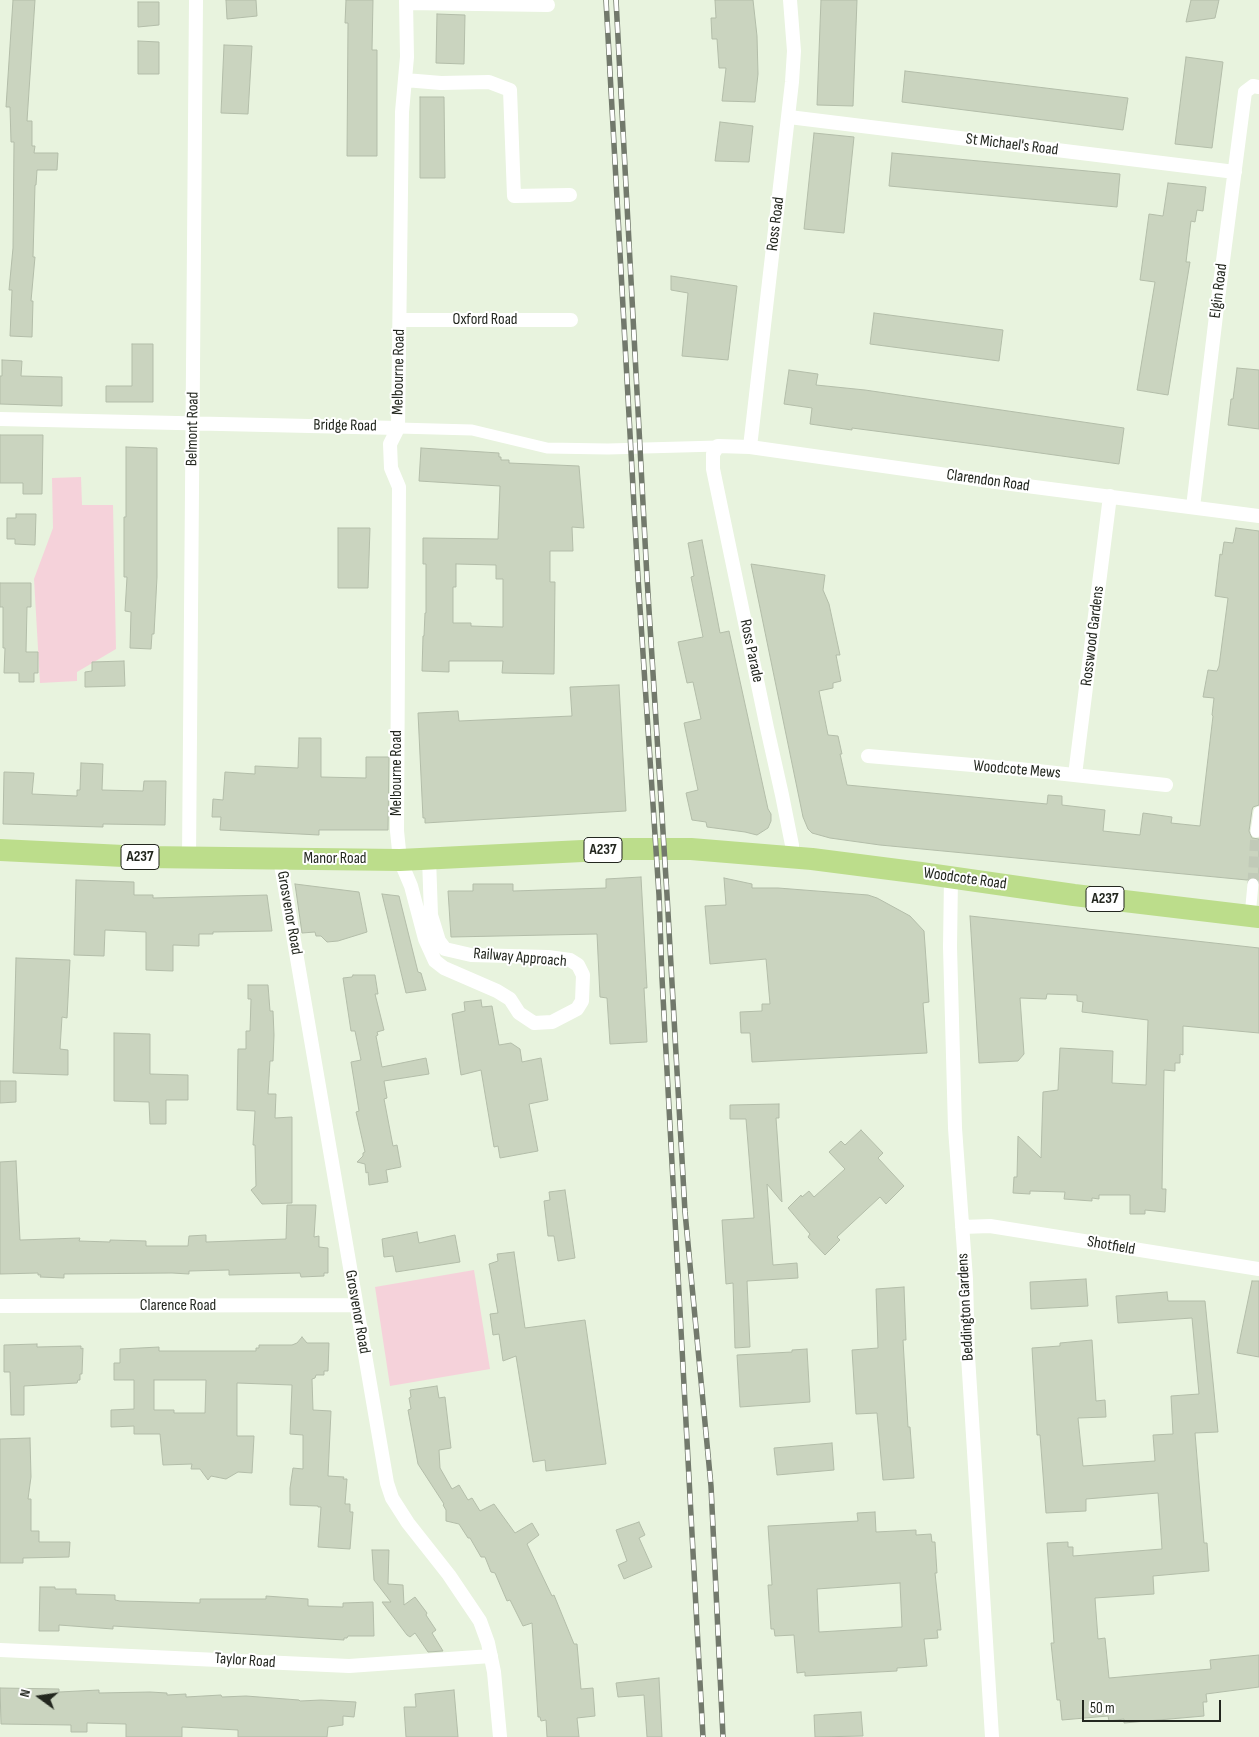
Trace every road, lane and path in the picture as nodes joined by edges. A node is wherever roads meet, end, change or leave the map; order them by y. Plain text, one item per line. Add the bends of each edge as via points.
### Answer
1 (196, 0) edge
2 (790, 0) edge
3 (406, 2) edge
4 (548, 5) dead end
5 (405, 80) junction
6 (1259, 87) edge
7 (789, 117) junction
8 (1235, 172) junction
9 (570, 195) dead end
10 (400, 320) junction
11 (571, 320) dead end
12 (0, 419) edge
13 (193, 423) junction
14 (398, 428) junction
15 (718, 446) junction
16 (750, 447) junction
17 (1110, 496) junction
18 (1193, 507) junction
19 (1259, 516) edge
20 (868, 756) dead end
21 (1075, 775) junction
22 (1166, 786) dead end
23 (1259, 812) edge
24 (1256, 832) dead end
25 (670, 848) joint
26 (0, 850) edge
27 (792, 857) junction
28 (189, 858) junction
29 (429, 858) junction
30 (280, 859) junction
31 (400, 860) junction
32 (951, 877) junction
33 (1253, 884) tunnel mouth
34 (1255, 916) edge
35 (962, 1227) junction
36 (1259, 1269) edge
37 (356, 1305) junction
38 (0, 1306) edge
39 (0, 1650) edge
40 (491, 1656) junction
41 (500, 1737) edge
42 (992, 1737) edge

1 - 13 street, Belmont Road
2 - 7 street, Ross Road via 794,50
3 - 4 street
3 - 5 street, Melbourne Road
5 - 9 street via 488,82 515,91 514,196
5 - 10 street, Melbourne Road
6 - 8 street, Elgin Road via 1248,88 1245,92
7 - 8 street, St Michael's Road
7 - 16 street, Ross Road
8 - 18 street, Elgin Road
10 - 11 street, Oxford Road
10 - 14 street, Melbourne Road
12 - 13 street, Bridge Road
13 - 14 street, Bridge Road
13 - 28 street, Belmont Road
14 - 15 street, Bridge Road via 472,430 547,448 608,450
14 - 31 street, Melbourne Road via 390,444 390,468 399,485 397,831
15 - 16 street, Clarendon Road
15 - 27 street, Ross Parade via 713,454 713,469 782,795
16 - 17 street, Clarendon Road
17 - 18 street, Clarendon Road
17 - 21 street, Rosswood Gardens
18 - 19 street, Clarendon Road
20 - 21 street, Woodcote Mews
21 - 22 street, Woodcote Mews
23 - 24 street
25 - 27 main road, Woodcote Road / A237
25 - 29 main road, Manor Road / A237
26 - 28 main road, Manor Road / A237
27 - 32 main road, Woodcote Road / A237
28 - 30 main road, Manor Road / A237
29 - 31 main road, Manor Road / A237
29 - 31 street, Railway Approach via 431,915 438,941 445,949 471,955 570,960 584,975 582,1001 578,1009 552,1022 534,1023 519,1013 510,999 435,961
30 - 31 main road, Manor Road / A237
30 - 37 street, Grosvenor Road
32 - 34 main road, Woodcote Road / A237
32 - 35 street, Beddington Gardens via 950,947
33 - 34 street
35 - 36 street, Shotfield via 990,1226
35 - 42 street, Beddington Gardens
37 - 38 street, Clarence Road
37 - 40 street, Grosvenor Road via 382,1461 392,1498 469,1603 485,1634
39 - 40 street, Taylor Road via 349,1666
40 - 41 street, Grosvenor Road

